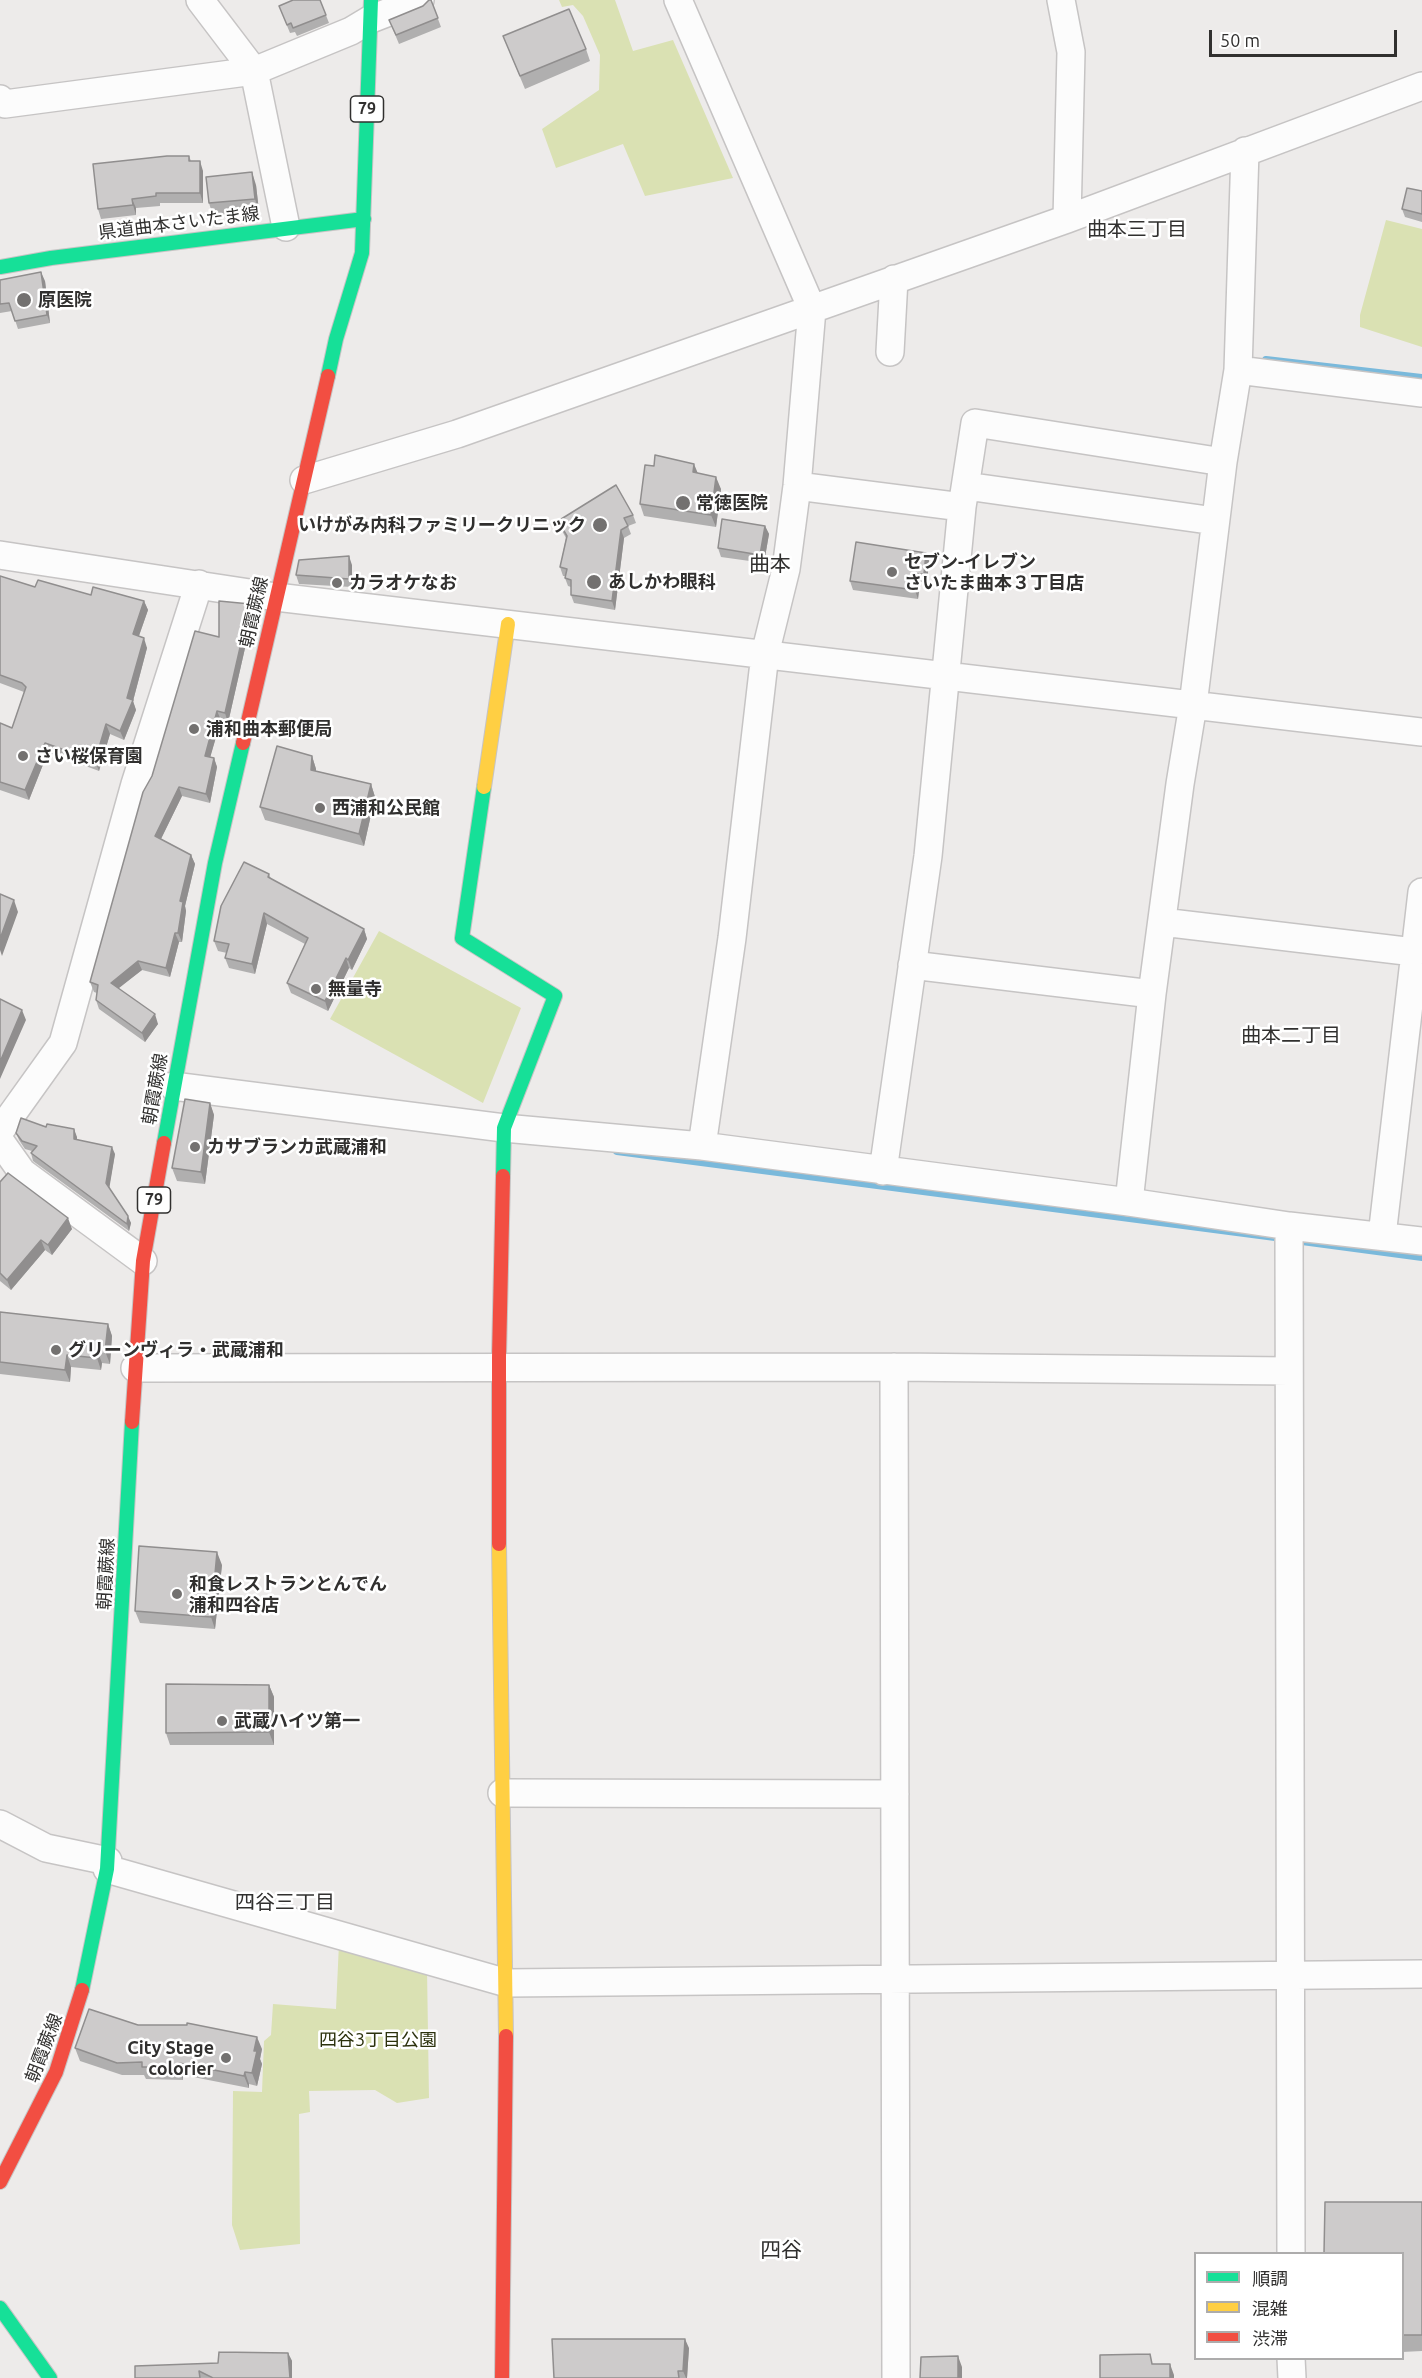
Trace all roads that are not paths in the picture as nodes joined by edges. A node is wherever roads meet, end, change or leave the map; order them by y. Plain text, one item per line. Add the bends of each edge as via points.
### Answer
1 (200, 0) edge
2 (420, 0) edge
3 (678, 0) edge
4 (1060, 0) edge
5 (371, 10) edge
6 (255, 71) junction
7 (1422, 86) edge
8 (0, 99) edge
9 (1245, 151) junction
10 (364, 219) junction
11 (1067, 219) junction
12 (286, 227) junction
13 (0, 267) edge
14 (894, 279) junction
15 (812, 309) junction
16 (890, 352) dead end
17 (1238, 370) junction
18 (1422, 393) edge
19 (1223, 462) junction
20 (304, 480) junction
21 (796, 486) junction
22 (964, 497) junction
23 (1215, 521) junction
24 (0, 555) edge
25 (199, 584) junction
26 (276, 597) junction
27 (508, 624) junction
28 (765, 654) junction
29 (946, 676) junction
30 (1193, 705) junction
31 (1422, 732) edge
32 (1422, 892) edge
33 (1162, 922) junction
34 (1414, 952) junction
35 (912, 965) junction
36 (1152, 994) junction
37 (173, 1086) junction
38 (504, 1128) junction
39 (0, 1131) edge
40 (0, 1141) edge
41 (702, 1146) junction
42 (883, 1171) junction
43 (1129, 1202) junction
44 (1289, 1226) junction
45 (1382, 1236) junction
46 (1422, 1241) edge
47 (143, 1261) junction
48 (499, 1367) junction
49 (894, 1367) junction
50 (135, 1368) junction
51 (1289, 1371) junction
52 (502, 1793) junction
53 (895, 1794) junction
54 (0, 1824) edge
55 (108, 1865) junction
56 (1422, 1974) edge
57 (1290, 1975) junction
58 (895, 1979) junction
59 (507, 1983) junction
60 (0, 2182) edge
61 (1291, 2252) edge
62 (0, 2308) edge
63 (1292, 2360) edge
64 (50, 2378) edge
65 (502, 2378) edge
66 (896, 2378) edge
67 (1292, 2378) edge

1 - 6 street
2 - 5 street
3 - 15 street
4 - 11 street via 1071,52
5 - 6 street via 351,31
5 - 10 main road, 朝霞蕨線 / 79
6 - 8 street via 5,105
6 - 12 street
7 - 9 street
9 - 11 street
9 - 17 street
10 - 12 main road, 県道曲本さいたま線
10 - 20 main road, 朝霞蕨線 / 79 via 362,253 336,339
11 - 14 street
12 - 13 main road, 県道曲本さいたま線
14 - 15 street
14 - 16 street
15 - 20 street via 457,434
15 - 21 street
17 - 18 street
17 - 19 street
19 - 22 street via 975,423
19 - 23 street
20 - 26 main road, 朝霞蕨線 / 79
21 - 22 street
21 - 28 street via 786,568
22 - 23 street
22 - 29 street
23 - 30 street
24 - 25 street
25 - 26 street
25 - 39 street via 135,784 63,1043
26 - 27 street
26 - 37 main road, 朝霞蕨線 / 79 via 215,863
27 - 28 street
27 - 38 main road via 462,938 555,996
28 - 29 street
28 - 41 street via 732,938
29 - 30 street
29 - 35 street via 928,856
30 - 31 street
30 - 33 street
32 - 34 street
33 - 34 street
33 - 36 street
34 - 45 street
35 - 36 street
35 - 42 street
36 - 43 street
37 - 38 street
37 - 47 main road, 朝霞蕨線 / 79
38 - 41 street
38 - 48 main road
40 - 47 street via 22,1172
41 - 42 street
42 - 43 street
43 - 44 street
44 - 45 street
44 - 51 street
45 - 46 street
47 - 50 main road, 朝霞蕨線 / 79
48 - 49 street
48 - 50 street
48 - 52 main road
49 - 51 street
49 - 53 street
50 - 55 main road, 朝霞蕨線 / 79
51 - 57 street
52 - 53 street
52 - 59 main road
53 - 58 street
54 - 55 street via 46,1848
55 - 59 street
55 - 60 main road, 朝霞蕨線 / 79 via 80,2004 56,2072
56 - 57 street
57 - 58 street
57 - 61 street
58 - 59 street
58 - 66 street
59 - 65 main road
62 - 64 main road
63 - 67 street

